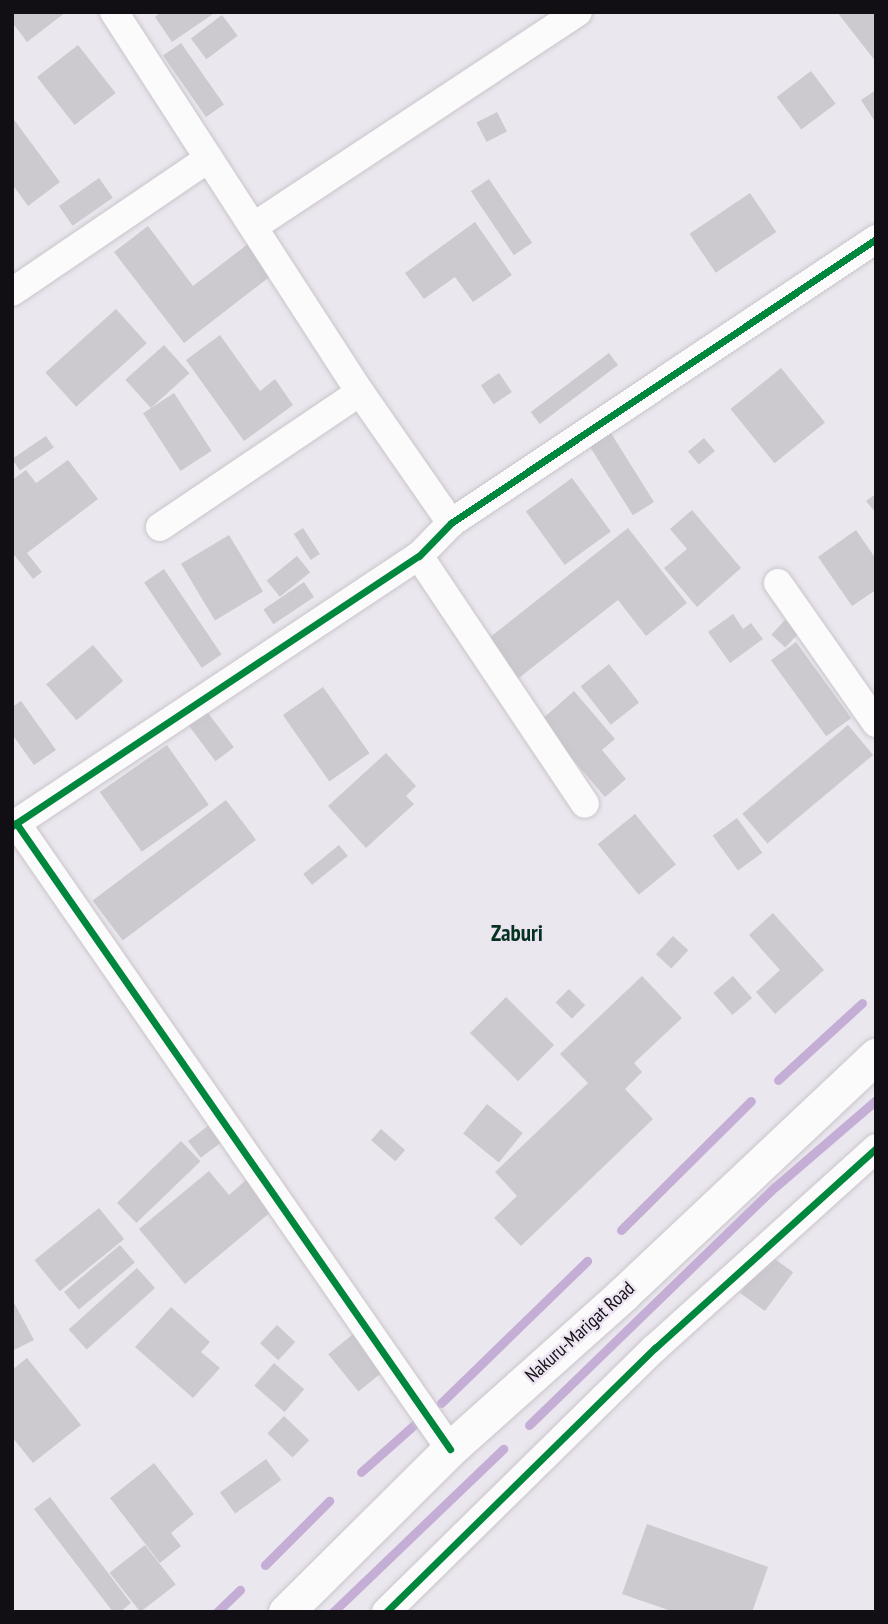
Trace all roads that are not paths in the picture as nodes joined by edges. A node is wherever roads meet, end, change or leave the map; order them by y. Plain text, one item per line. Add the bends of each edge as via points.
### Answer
1 (114, 12) edge
2 (578, 12) edge
3 (209, 158) junction
4 (256, 225) junction
5 (876, 239) edge
6 (12, 292) edge
7 (360, 392) junction
8 (452, 523) junction
9 (160, 527) dead end
10 (419, 556) junction
11 (778, 583) dead end
12 (876, 723) edge
13 (586, 804) dead end
14 (14, 825) edge
15 (876, 1056) edge
16 (876, 1148) edge
17 (450, 1449) junction
18 (286, 1612) edge
19 (386, 1612) edge

1 - 3 street
2 - 4 street
3 - 4 street
3 - 6 street
4 - 7 street
5 - 8 street
7 - 8 street
7 - 9 street
8 - 10 street
10 - 13 street
10 - 14 street
11 - 12 street
14 - 17 street
15 - 17 main road, Nakuru-Marigat Road
16 - 19 street via 655,1348
17 - 18 main road, Nakuru-Marigat Road

